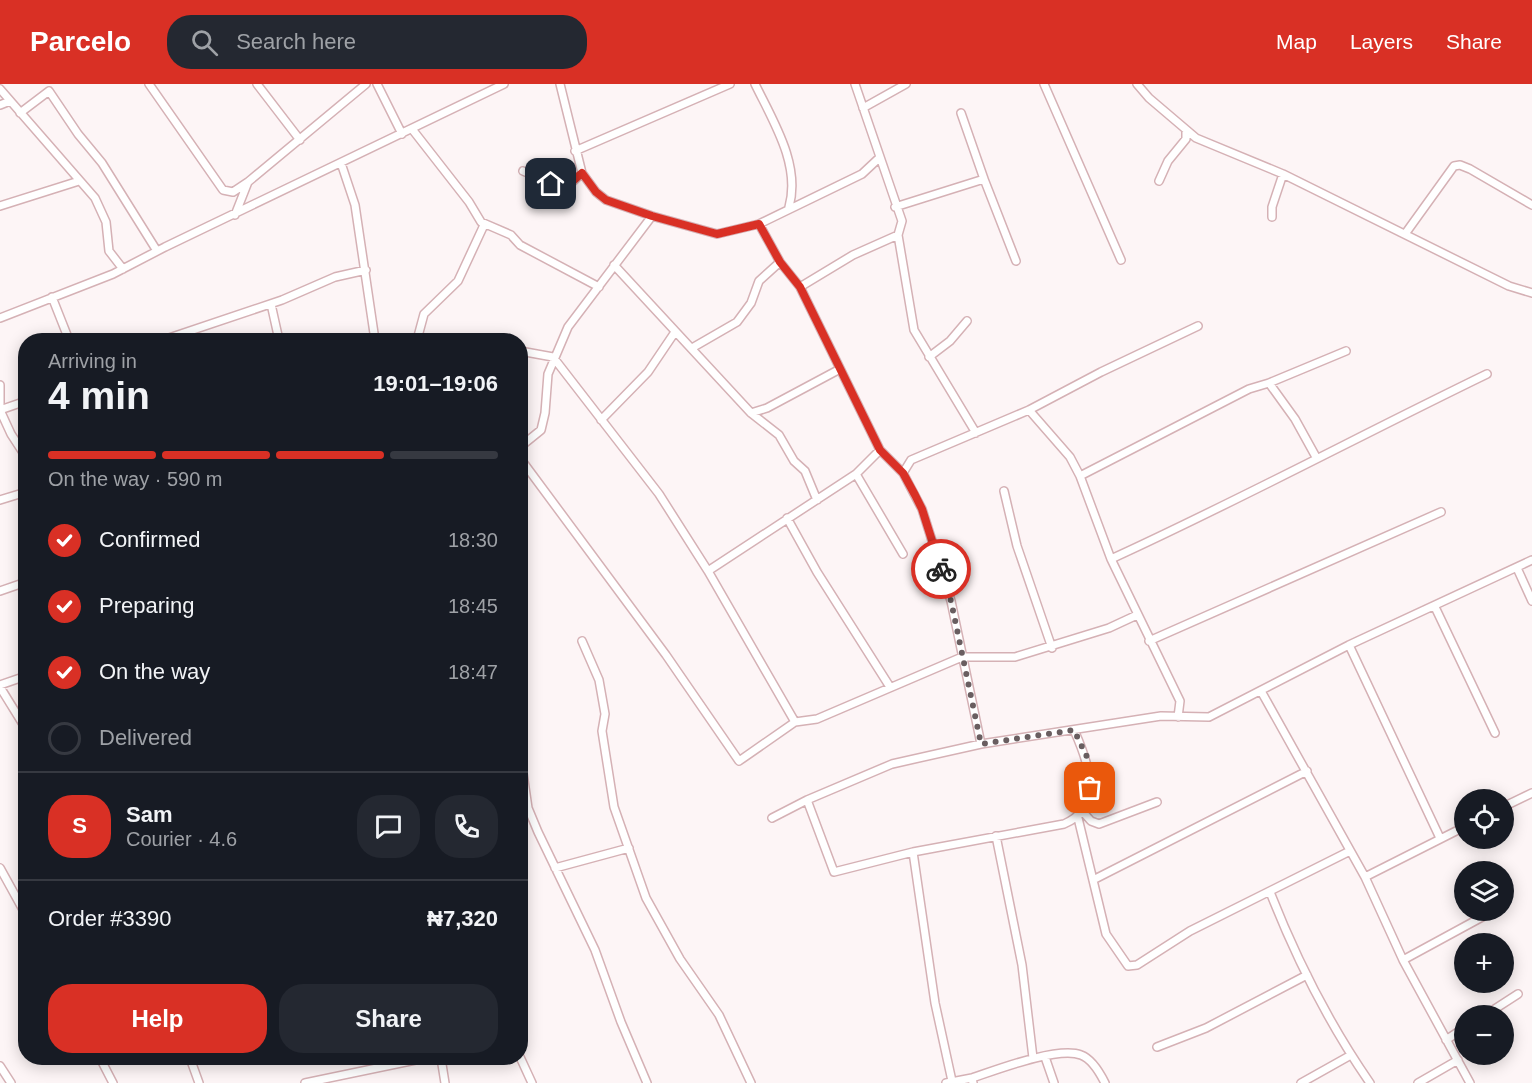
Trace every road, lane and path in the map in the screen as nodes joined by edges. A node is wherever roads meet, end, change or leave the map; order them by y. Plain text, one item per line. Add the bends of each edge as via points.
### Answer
1 (149, 84) edge
2 (257, 84) edge
3 (366, 84) edge
4 (377, 84) edge
5 (504, 84) edge
6 (560, 84) edge
7 (730, 84) edge
8 (755, 84) edge
9 (855, 84) edge
10 (906, 84) edge
11 (1044, 84) edge
12 (1137, 84) edge
13 (0, 89) edge
14 (10, 101) junction
15 (0, 105) edge
16 (863, 108) junction
17 (20, 113) junction
18 (961, 113) dead end
19 (412, 129) junction
20 (1186, 132) junction
21 (402, 134) junction
22 (300, 140) junction
23 (575, 151) junction
24 (878, 159) junction
25 (341, 163) junction
26 (523, 171) dead end
27 (582, 173) junction
28 (1283, 174) junction
29 (984, 178) junction
30 (79, 181) junction
31 (1159, 181) dead end
32 (248, 182) junction
33 (1532, 205) edge
34 (0, 206) edge
35 (789, 207) junction
36 (895, 207) junction
37 (235, 215) junction
38 (652, 216) junction
39 (1272, 217) dead end
40 (759, 224) junction
41 (484, 225) junction
42 (1405, 234) junction
43 (898, 235) junction
44 (157, 251) junction
45 (1121, 260) dead end
46 (1016, 261) dead end
47 (780, 262) junction
48 (614, 265) junction
49 (123, 269) junction
50 (366, 270) junction
51 (598, 286) junction
52 (800, 287) junction
53 (1532, 293) edge
54 (52, 297) junction
55 (271, 304) junction
56 (0, 318) edge
57 (967, 321) dead end
58 (1198, 326) dead end
59 (675, 332) junction
60 (66, 333) edge
61 (184, 333) edge
62 (277, 333) edge
63 (374, 333) edge
64 (419, 333) edge
65 (692, 348) junction
66 (1346, 351) dead end
67 (528, 352) edge
68 (553, 357) junction
69 (929, 357) junction
70 (840, 369) junction
71 (1487, 374) dead end
72 (1269, 383) junction
73 (0, 385) edge
74 (18, 404) edge
75 (0, 410) edge
76 (1029, 410) junction
77 (751, 413) junction
78 (601, 420) junction
79 (976, 433) junction
80 (528, 441) edge
81 (18, 443) edge
82 (880, 450) junction
83 (1316, 457) junction
84 (528, 469) edge
85 (901, 471) junction
86 (856, 474) junction
87 (1080, 476) junction
88 (1004, 491) dead end
89 (18, 494) edge
90 (0, 500) edge
91 (817, 500) junction
92 (1441, 512) dead end
93 (787, 518) junction
94 (903, 554) dead end
95 (1111, 559) junction
96 (1532, 560) edge
97 (1516, 568) junction
98 (708, 571) junction
99 (18, 585) edge
100 (0, 591) edge
101 (1532, 601) edge
102 (1434, 607) junction
103 (1137, 615) junction
104 (582, 641) dead end
105 (1149, 641) junction
106 (1349, 645) junction
107 (1052, 648) junction
108 (962, 657) junction
109 (18, 679) edge
110 (0, 686) edge
111 (890, 687) junction
112 (1261, 692) junction
113 (18, 716) edge
114 (1178, 717) junction
115 (795, 722) junction
116 (1074, 730) junction
117 (1495, 733) dead end
118 (981, 744) junction
119 (1307, 771) junction
120 (1532, 793) edge
121 (807, 800) junction
122 (1157, 802) dead end
123 (1514, 802) edge
124 (528, 808) edge
125 (1080, 815) junction
126 (772, 818) dead end
127 (1454, 832) edge
128 (996, 836) junction
129 (1440, 838) junction
130 (629, 848) junction
131 (1350, 851) junction
132 (912, 852) junction
133 (0, 868) edge
134 (555, 868) junction
135 (1365, 877) junction
136 (1093, 880) junction
137 (1270, 892) junction
138 (18, 901) edge
139 (1475, 921) edge
140 (1403, 960) junction
141 (1307, 975) junction
142 (1518, 994) dead end
143 (1501, 1005) edge
144 (1454, 1035) edge
145 (1446, 1040) junction
146 (1157, 1047) dead end
147 (1454, 1053) edge
148 (1351, 1055) junction
149 (1046, 1057) junction
150 (1033, 1058) junction
151 (1454, 1062) edge
152 (103, 1065) edge
153 (193, 1065) edge
154 (391, 1065) edge
155 (442, 1065) edge
156 (524, 1065) edge
157 (1461, 1065) edge
158 (0, 1066) edge
159 (973, 1080) edge
160 (949, 1082) edge
161 (11, 1083) edge
162 (112, 1083) edge
163 (199, 1083) edge
164 (305, 1083) edge
165 (445, 1083) edge
166 (532, 1083) edge
167 (647, 1083) edge
168 (751, 1083) edge
169 (1054, 1083) edge
170 (1105, 1083) edge
171 (1301, 1083) edge
172 (1370, 1083) edge
173 (1418, 1083) edge
174 (1470, 1083) edge

1 - 32 street via 222,190 233,192
2 - 22 street
3 - 22 street
4 - 21 street
5 - 19 street
6 - 23 street
7 - 23 street
8 - 35 street via 782,141 792,177
9 - 16 street
10 - 16 street
11 - 45 street
12 - 20 street
13 - 14 street
14 - 15 street
14 - 17 street
16 - 24 street
17 - 30 street
17 - 44 street via 49,91 102,163
18 - 29 street
19 - 21 street
19 - 41 street
20 - 28 street
20 - 31 street via 1186,139 1168,161
21 - 25 street
22 - 32 street
23 - 27 street
24 - 35 street via 862,174
24 - 36 street
25 - 37 street
25 - 50 street via 355,205
26 - 27 street via 563,188
27 - 38 street via 606,200
28 - 39 street
28 - 42 street
29 - 36 street
29 - 46 street
30 - 34 street
30 - 49 street via 95,198 106,222 109,251
32 - 37 street
33 - 42 street via 1470,169 1454,166
35 - 40 street
36 - 43 street via 902,221
37 - 44 street
38 - 40 street via 717,234
38 - 48 street
40 - 47 street
41 - 51 street via 511,235 520,245
41 - 64 street via 458,280 424,314
42 - 53 street via 1509,286
43 - 52 street via 853,255
43 - 69 street via 914,330
44 - 49 street
47 - 52 street
47 - 65 street via 759,281 751,303 737,322
48 - 51 street
48 - 59 street
49 - 54 street
50 - 55 street via 335,277
50 - 63 street
51 - 68 street via 568,327
52 - 70 street
54 - 56 street
54 - 60 street
55 - 61 street
55 - 62 street
57 - 69 street
58 - 76 street
59 - 65 street
59 - 78 street via 648,372
65 - 77 street
66 - 72 street
67 - 68 street
68 - 78 street
68 - 80 street via 541,430
69 - 79 street
70 - 77 street
70 - 82 street
71 - 83 street
72 - 83 street
72 - 87 street via 1249,389
73 - 75 street
74 - 75 street
75 - 81 street
76 - 79 street
76 - 87 street via 1070,457
77 - 91 street via 779,435 794,461 805,471
78 - 98 street via 659,494
79 - 85 street via 907,464
82 - 85 street
82 - 86 street
83 - 95 street via 1276,481
84 - 115 street via 739,760
85 - 108 street via 922,509 951,601
86 - 91 street
86 - 94 street
87 - 95 street
88 - 107 street via 1017,546
89 - 90 street
91 - 93 street
92 - 105 street
93 - 98 street
93 - 111 street
95 - 103 street
96 - 97 street
97 - 101 street
97 - 102 street
98 - 115 street
99 - 100 street
102 - 106 street
102 - 117 street
103 - 105 street
103 - 107 street
104 - 130 street via 599,680 605,714 602,731 614,807
105 - 114 street via 1180,701
106 - 112 street
106 - 129 street
107 - 108 street via 1003,659
108 - 111 street
108 - 118 street
109 - 110 street
110 - 113 street
111 - 115 street via 817,719
112 - 114 street via 1209,717
112 - 119 street
114 - 116 street via 1161,716
116 - 118 street
116 - 125 street via 1089,770 1090,788
118 - 121 street via 892,764
119 - 131 street
119 - 136 street
120 - 123 street
121 - 126 street
121 - 132 street via 834,872
122 - 125 street via 1099,824
124 - 134 street
125 - 128 street via 1064,824
125 - 136 street
127 - 129 street
128 - 132 street
128 - 150 street via 1022,964
129 - 135 street
130 - 134 street
130 - 168 street via 645,898 680,959 719,1015
131 - 135 street
131 - 137 street
132 - 160 street
133 - 138 street
134 - 167 street via 595,950
135 - 140 street
136 - 137 street via 1106,934 1121,959 1133,967 1190,931
137 - 141 street
139 - 140 street
140 - 145 street
141 - 146 street via 1206,1028
141 - 148 street
142 - 143 street
144 - 145 street
145 - 147 street
148 - 171 street
148 - 172 street
149 - 150 street
149 - 169 street
149 - 170 street via 1082,1055
150 - 159 street
151 - 173 street
152 - 162 street
153 - 163 street
154 - 164 street
155 - 165 street
156 - 166 street
157 - 174 street
158 - 161 street
159 - 160 street

